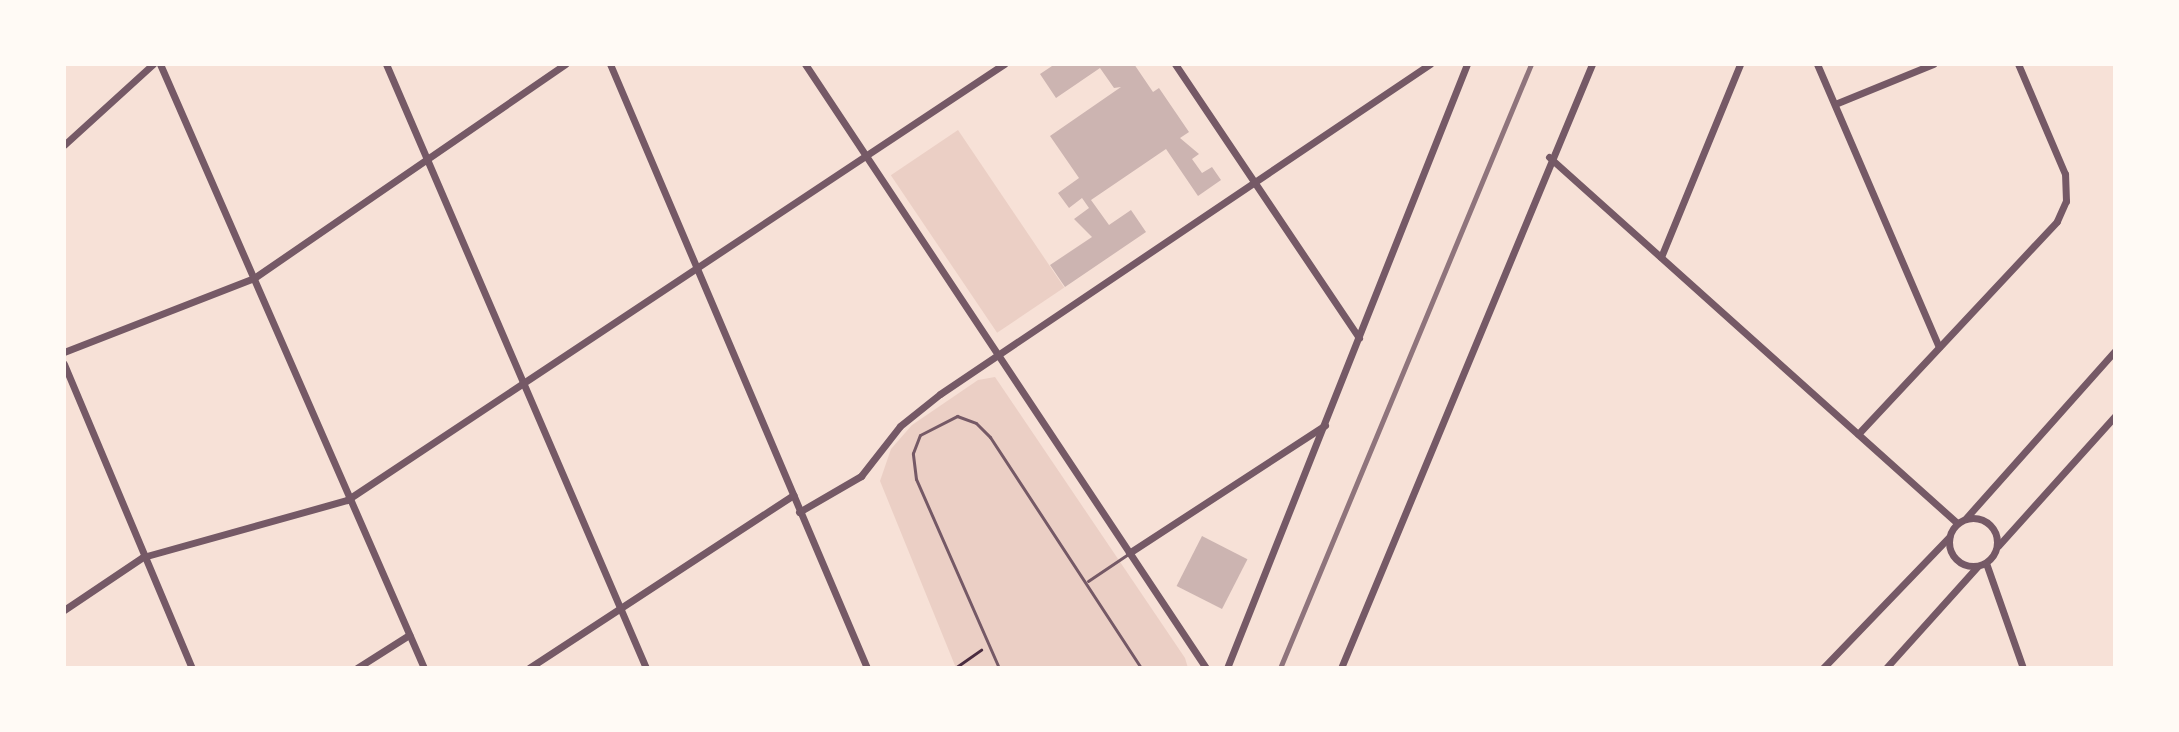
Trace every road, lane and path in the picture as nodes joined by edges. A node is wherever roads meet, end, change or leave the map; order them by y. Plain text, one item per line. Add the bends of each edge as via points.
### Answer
1 (153, 64) edge
2 (160, 64) edge
3 (386, 64) edge
4 (565, 64) edge
5 (610, 64) edge
6 (805, 64) edge
7 (1004, 64) edge
8 (1175, 64) edge
9 (1430, 64) edge
10 (1467, 64) edge
11 (1592, 64) edge
12 (1740, 64) edge
13 (1817, 64) edge
14 (1933, 64) edge
15 (2018, 64) edge
16 (1835, 104) junction
17 (64, 145) edge
18 (426, 156) junction
19 (866, 156) junction
20 (1549, 157) junction
21 (1255, 182) junction
22 (1661, 257) junction
23 (696, 268) junction
24 (254, 278) junction
25 (1359, 338) junction
26 (1939, 347) junction
27 (2115, 351) edge
28 (64, 352) edge
29 (998, 356) junction
30 (64, 364) edge
31 (523, 382) junction
32 (2115, 416) edge
33 (1326, 424) junction
34 (1858, 434) junction
35 (793, 495) junction
36 (347, 500) junction
37 (799, 512) junction
38 (1966, 518) junction
39 (1957, 523) junction
40 (1949, 537) junction
41 (1998, 546) junction
42 (1129, 553) junction
43 (143, 557) junction
44 (1982, 564) junction
45 (1088, 581) junction
46 (621, 608) junction
47 (64, 610) edge
48 (409, 635) junction
49 (989, 645) junction
50 (192, 668) edge
51 (357, 668) edge
52 (424, 668) edge
53 (529, 668) edge
54 (646, 668) edge
55 (867, 668) edge
56 (955, 668) edge
57 (999, 668) edge
58 (1141, 668) edge
59 (1206, 668) edge
60 (1227, 668) edge
61 (1341, 668) edge
62 (1823, 668) edge
63 (1886, 668) edge
64 (2023, 668) edge

1 - 17 street
2 - 24 street
3 - 18 street
4 - 18 street
5 - 23 street
6 - 19 street
7 - 19 street
8 - 21 street
9 - 21 street
10 - 25 street
11 - 20 street
12 - 22 street
13 - 16 street
14 - 16 street
15 - 26 street via 2065,174 2066,201 2057,221
16 - 26 street
18 - 24 street
18 - 31 street
19 - 23 street
19 - 29 street
20 - 22 street
20 - 61 street
21 - 25 street
21 - 29 street
22 - 34 street
23 - 31 street
23 - 35 street
24 - 28 street
24 - 36 street
25 - 33 street
26 - 34 street
27 - 38 street
29 - 37 street via 900,426 861,476
29 - 42 street
30 - 43 street
31 - 36 street
31 - 46 street
32 - 41 street
33 - 42 street
33 - 60 street
34 - 39 street
35 - 37 street
35 - 46 street
36 - 43 street
36 - 48 street
37 - 55 street
38 - 39 street
38 - 41 street via 1990,523
39 - 40 street
40 - 44 street via 1956,559
40 - 62 street
41 - 44 street
42 - 45 lane
42 - 59 street
43 - 47 street
43 - 50 street
44 - 63 street
44 - 64 street
45 - 49 lane via 990,437 976,423 957,416 937,422 920,435 913,453 916,479
45 - 58 lane
46 - 53 street
46 - 54 street
48 - 51 street
48 - 52 street
49 - 56 path
49 - 57 lane

